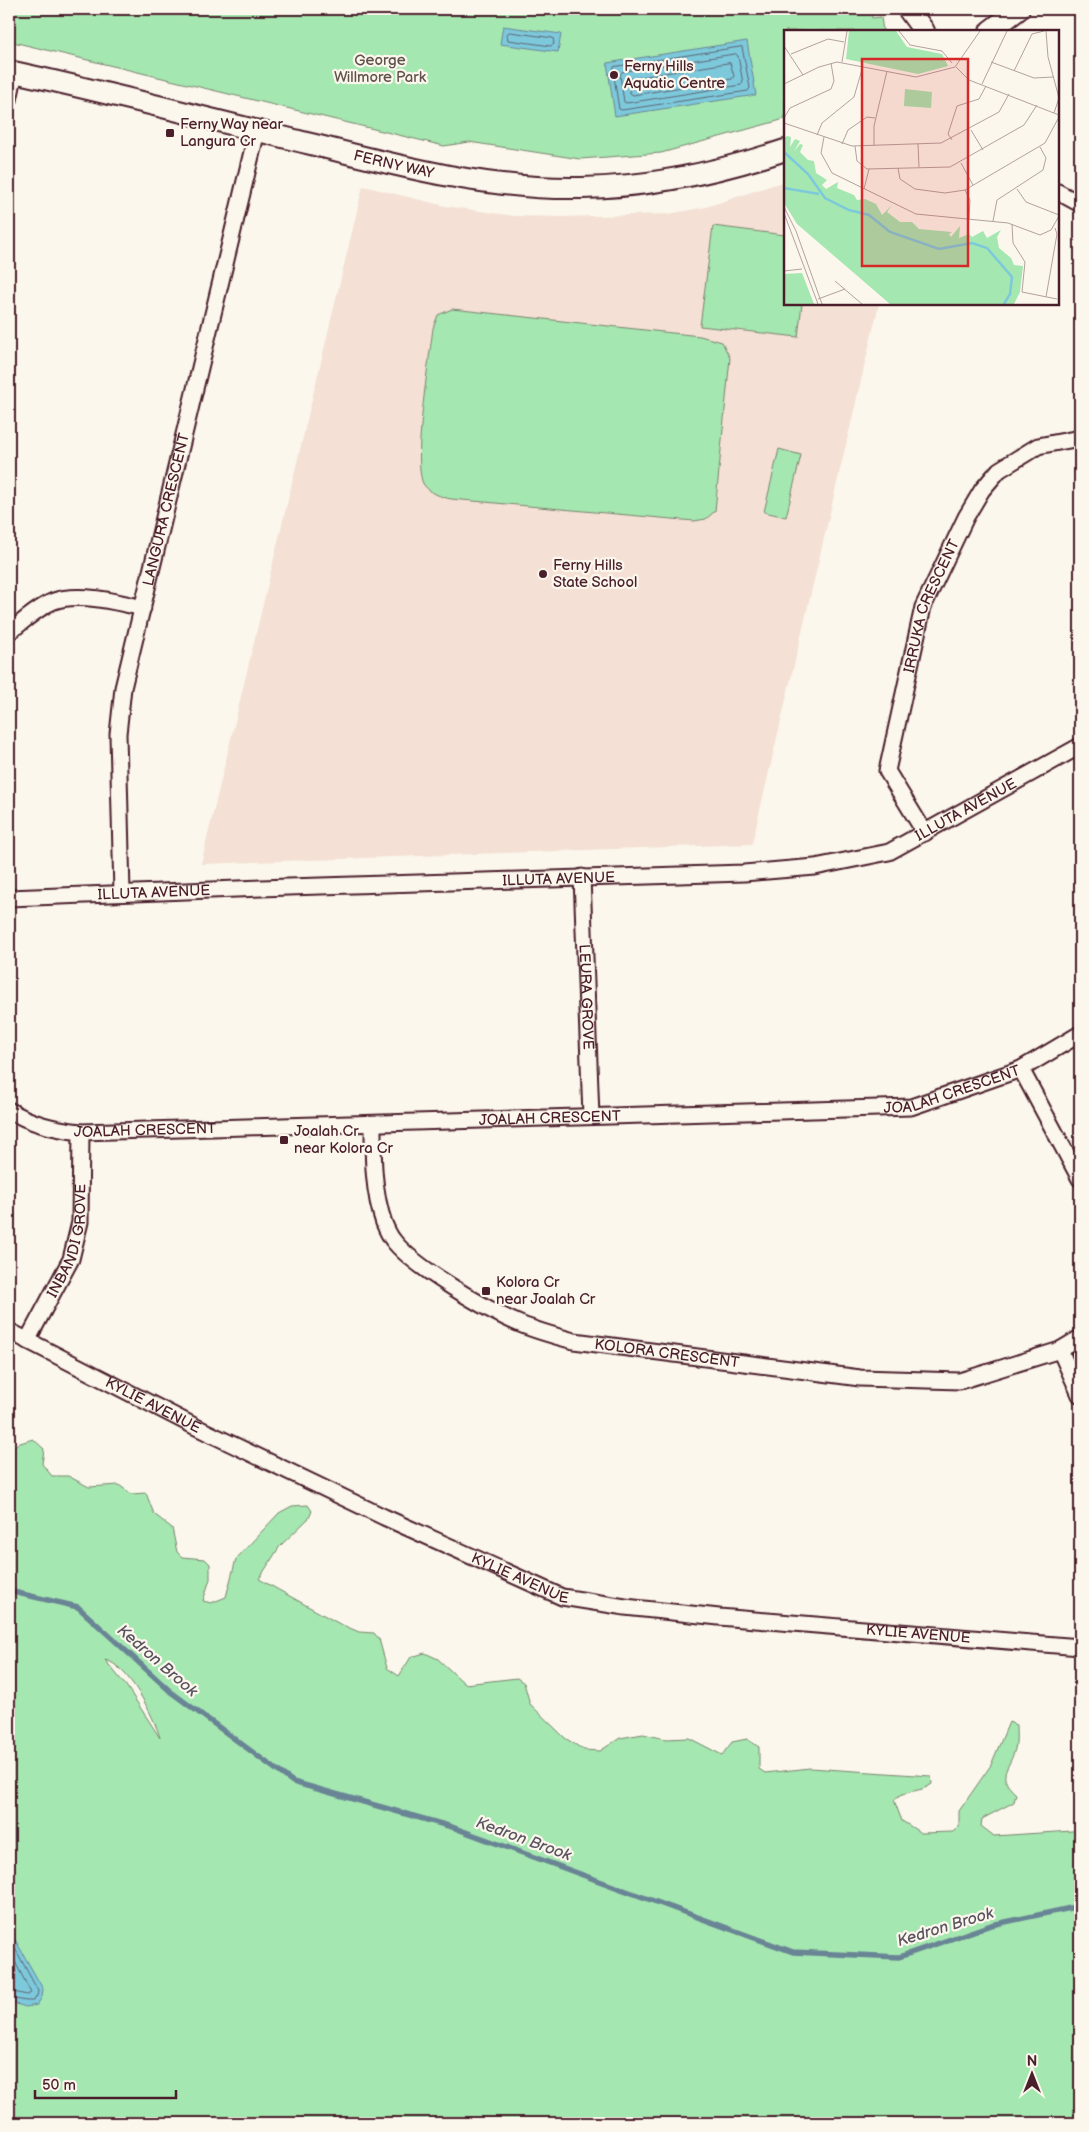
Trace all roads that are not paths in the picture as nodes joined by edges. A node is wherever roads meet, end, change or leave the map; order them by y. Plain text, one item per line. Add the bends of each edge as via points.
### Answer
1 (908, 9) edge
2 (1019, 9) edge
3 (923, 30) edge
4 (991, 30) edge
5 (12, 71) edge
6 (9, 100) edge
7 (257, 131) junction
8 (784, 150) edge
9 (1059, 193) edge
10 (1080, 204) edge
11 (1080, 438) edge
12 (142, 608) junction
13 (9, 632) edge
14 (1080, 746) edge
15 (925, 833) junction
16 (582, 877) junction
17 (122, 893) junction
18 (9, 898) edge
19 (1080, 1034) edge
20 (1021, 1069) junction
21 (9, 1110) edge
22 (591, 1116) junction
23 (373, 1124) junction
24 (81, 1132) junction
25 (1080, 1179) edge
26 (9, 1331) edge
27 (1080, 1338) edge
28 (27, 1340) junction
29 (1060, 1350) junction
30 (1080, 1395) edge
31 (1080, 1647) edge

1 - 3 street
2 - 4 street
5 - 6 street
5 - 7 street, FERNY WAY
7 - 8 street, FERNY WAY via 460,178 562,188 664,182
7 - 12 street, LANGURA CRESCENT
9 - 10 street
11 - 15 street, IRRUKA CRESCENT via 1038,446 999,470 966,517 923,607 887,771
12 - 13 street via 88,598 68,598 54,601
12 - 17 street, LANGURA CRESCENT via 119,709
14 - 15 street, ILLUTA AVENUE
15 - 16 street, ILLUTA AVENUE via 889,852 815,867 744,873
16 - 17 street, ILLUTA AVENUE
16 - 22 street, LEURA GROVE
17 - 18 street, ILLUTA AVENUE
19 - 20 street, JOALAH CRESCENT
20 - 22 street, JOALAH CRESCENT via 911,1107
20 - 25 street
21 - 24 street, JOALAH CRESCENT via 32,1122
22 - 23 street, JOALAH CRESCENT
23 - 24 street, JOALAH CRESCENT
23 - 29 street, KOLORA CRESCENT via 376,1186 384,1224 392,1239 431,1272 470,1297 517,1323 545,1334 574,1341 860,1378 960,1381
24 - 28 street, INBANDI GROVE via 80,1222 71,1259
26 - 28 street, KYLIE AVENUE
27 - 29 street, KOLORA CRESCENT
28 - 31 street, KYLIE AVENUE via 212,1435 384,1517 562,1596 626,1608
29 - 30 street

